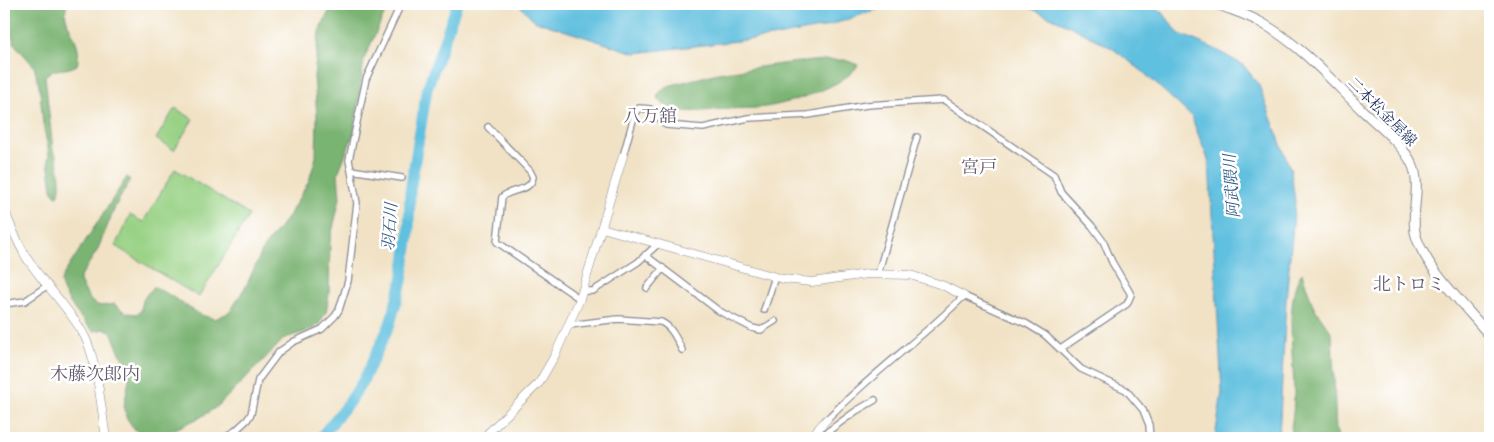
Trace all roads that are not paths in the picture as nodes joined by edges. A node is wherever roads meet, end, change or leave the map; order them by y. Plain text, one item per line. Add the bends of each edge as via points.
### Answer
1 (401, 4) edge
2 (1218, 4) edge
3 (488, 127) dead end
4 (917, 137) dead end
5 (623, 156) joint
6 (351, 170) junction
7 (402, 178) dead end
8 (4, 208) edge
9 (602, 228) junction
10 (658, 244) junction
11 (645, 255) junction
12 (663, 268) junction
13 (878, 274) junction
14 (774, 277) junction
15 (48, 285) junction
16 (648, 288) dead end
17 (581, 295) junction
18 (964, 296) junction
19 (4, 304) edge
20 (764, 310) dead end
21 (775, 320) dead end
22 (569, 325) junction
23 (1490, 336) edge
24 (1062, 348) dead end
25 (682, 350) dead end
26 (875, 400) dead end
27 (827, 419) joint
28 (106, 438) edge
29 (222, 438) edge
30 (483, 438) edge
31 (810, 438) edge
32 (819, 438) edge
33 (1150, 438) edge

1 - 6 street via 366,79 348,160
2 - 23 main road, 二本松金屋線 via 1259,21 1292,43 1406,154 1416,178 1415,232 1422,250 1431,267
3 - 17 street via 533,177 528,187 502,197 497,242
4 - 13 street
5 - 9 street
5 - 24 street via 635,113 640,108 650,109 666,125 703,128 748,118 944,100 1054,174 1061,192 1103,241 1131,295 1127,304
6 - 7 street
6 - 29 street via 356,216 348,281 339,310 322,329 279,352 258,380 251,414 235,431
8 - 15 street via 13,234
9 - 10 street
9 - 17 street
10 - 11 street
10 - 14 street
11 - 12 street
11 - 17 street via 593,291
12 - 16 street
12 - 21 street via 719,311 752,328 761,330
13 - 14 street via 812,282
13 - 18 street via 923,278
14 - 20 street
15 - 19 street via 25,301
15 - 28 street via 88,345
17 - 22 street
18 - 27 street
18 - 33 street via 1027,324 1045,335 1081,369 1126,390 1143,410
22 - 25 street via 618,319 661,322 670,329
22 - 30 street via 539,383
26 - 32 street
27 - 31 street

